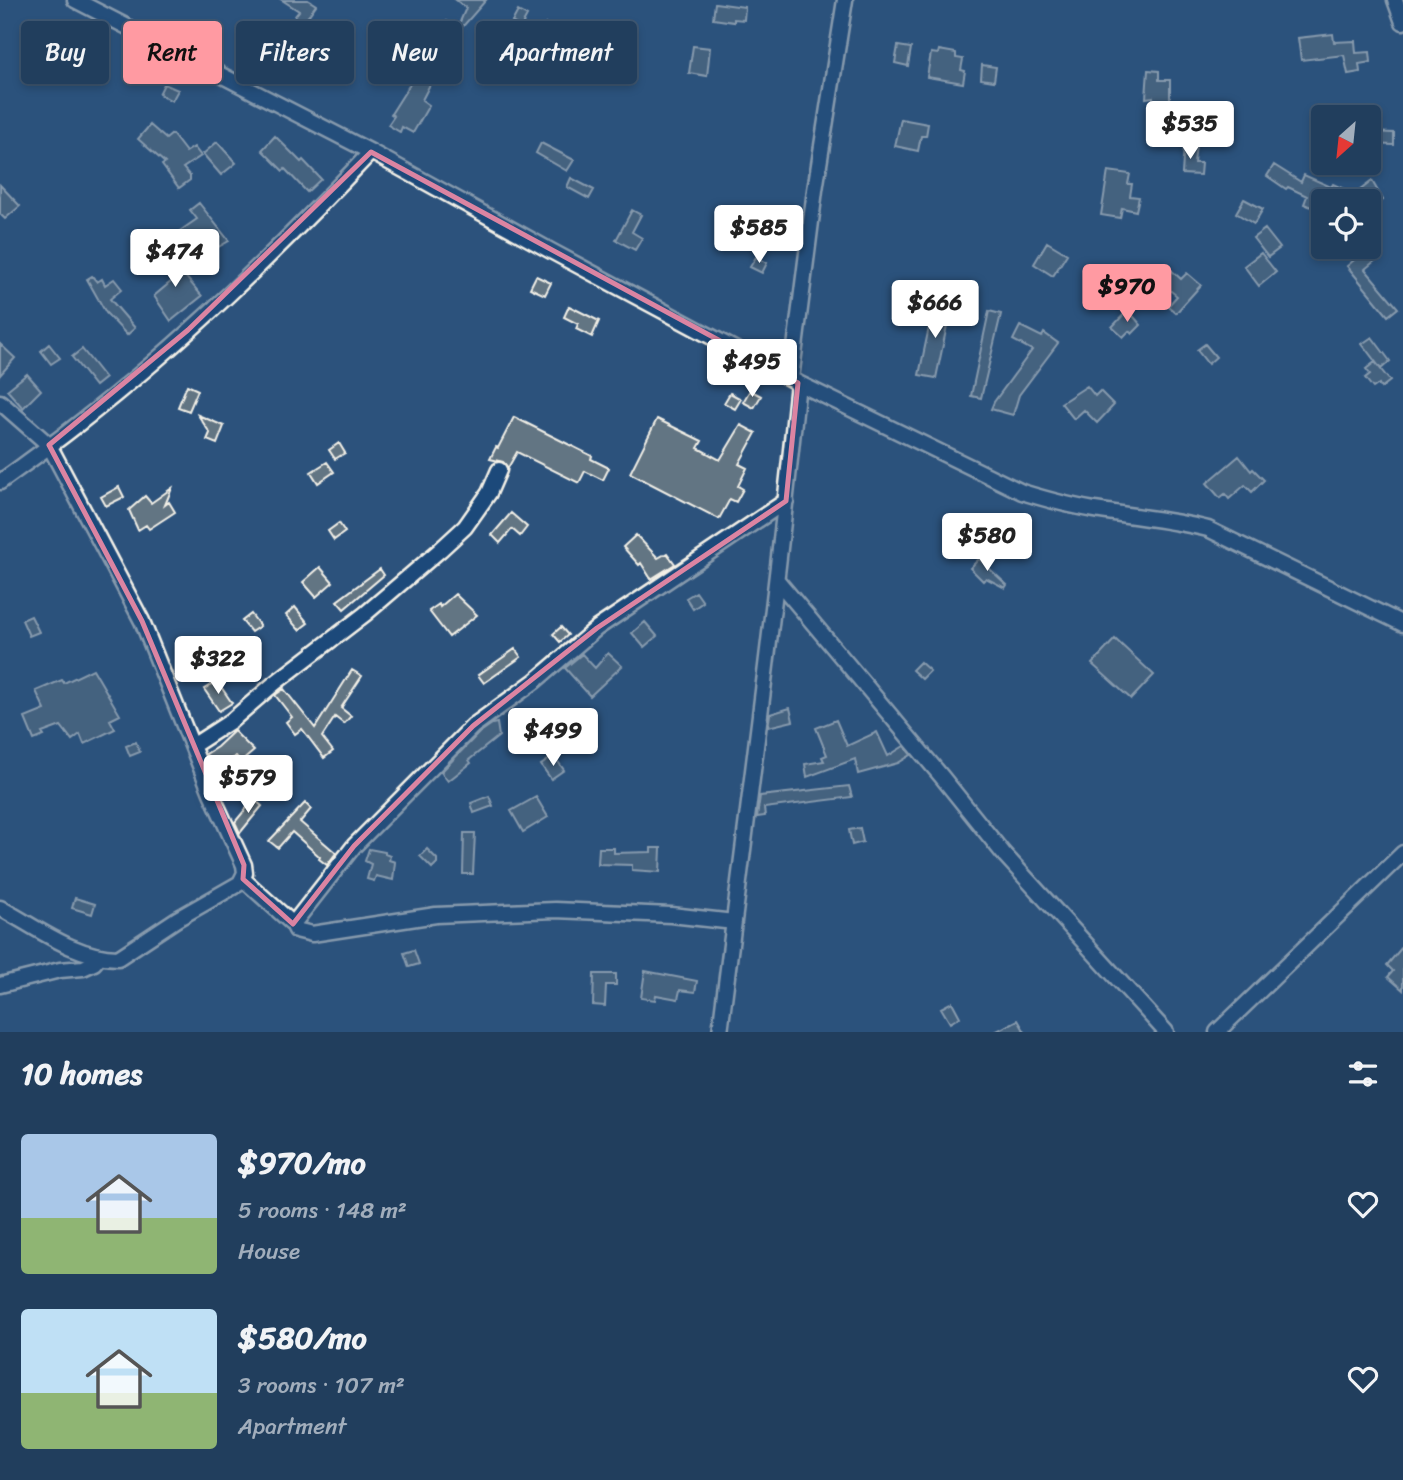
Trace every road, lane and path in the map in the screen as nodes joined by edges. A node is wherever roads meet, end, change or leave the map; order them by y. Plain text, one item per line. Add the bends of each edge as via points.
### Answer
1 (75, 0) edge
2 (845, 0) edge
3 (1395, 0) edge
4 (1403, 22) edge
5 (371, 152) junction
6 (795, 381) junction
7 (0, 402) edge
8 (49, 445) junction
9 (499, 470) dead end
10 (0, 482) edge
11 (786, 501) junction
12 (777, 580) junction
13 (1403, 624) edge
14 (194, 745) junction
15 (1403, 853) edge
16 (243, 878) junction
17 (0, 908) edge
18 (733, 922) junction
19 (293, 924) junction
20 (100, 956) junction
21 (0, 985) edge
22 (720, 1032) edge
23 (1166, 1032) edge
24 (1217, 1032) edge

1 - 5 street
2 - 6 street via 815,190
3 - 4 street
5 - 6 street
5 - 8 street via 198,322
6 - 11 street
6 - 13 street via 1022,492 1077,507 1208,529
7 - 8 street
8 - 10 street
8 - 14 street via 142,621
9 - 14 street via 465,527 440,550 231,721
11 - 12 street
11 - 19 street via 597,628 473,726 354,846
12 - 18 street
12 - 23 street via 1003,853
14 - 16 street via 244,865
15 - 24 street
16 - 19 street
16 - 20 street via 118,958
17 - 20 street via 72,948
18 - 19 street via 555,910 436,915 312,934
18 - 22 street
20 - 21 street via 83,968

